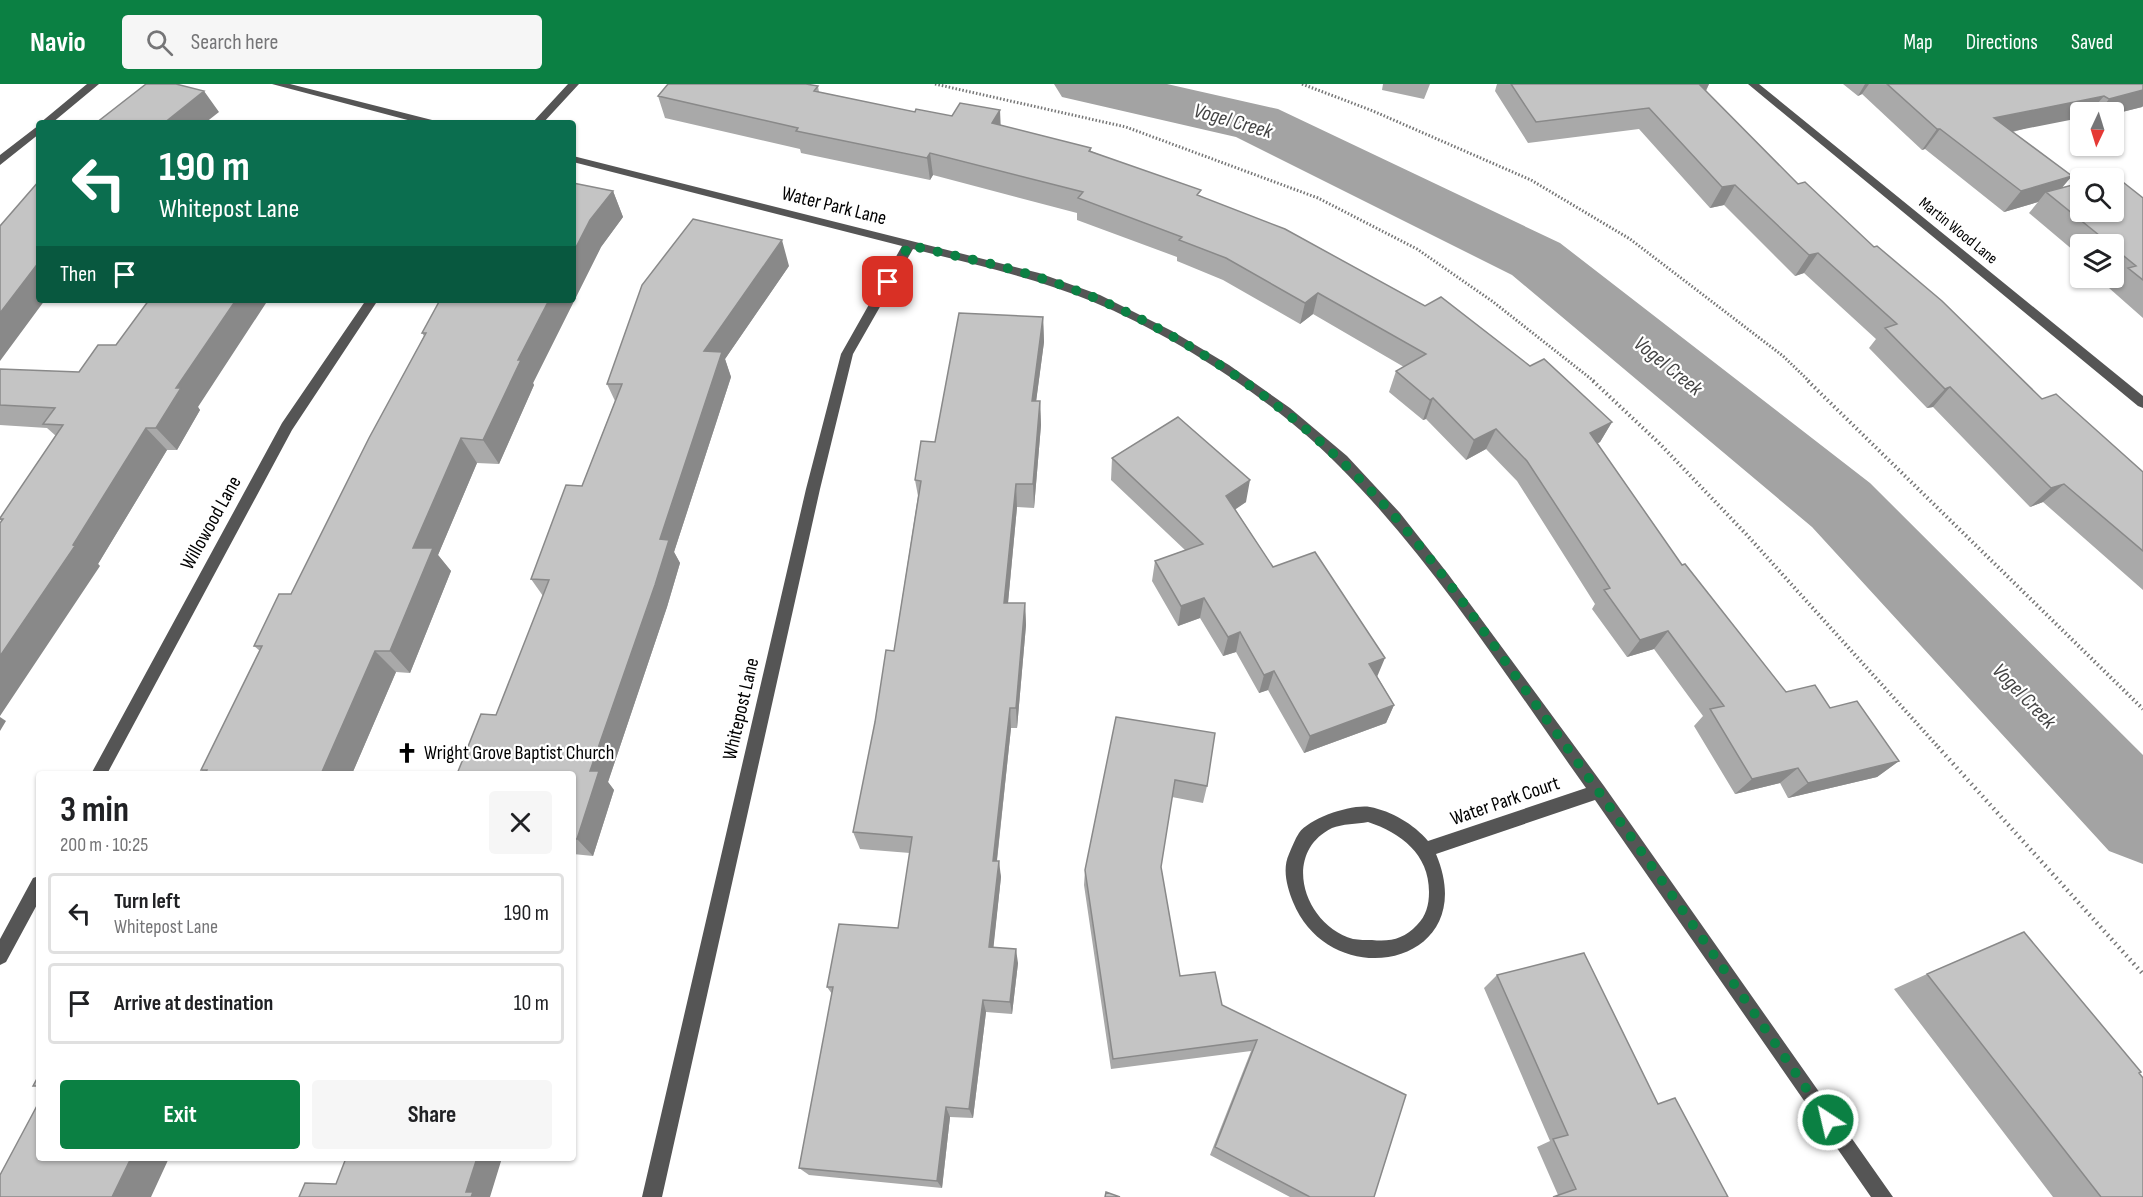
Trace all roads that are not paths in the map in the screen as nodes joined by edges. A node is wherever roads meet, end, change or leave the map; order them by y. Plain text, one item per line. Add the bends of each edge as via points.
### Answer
1 (94, 84) edge
2 (277, 84) edge
3 (574, 84) edge
4 (1753, 84) edge
5 (49, 120) edge
6 (420, 120) edge
7 (540, 120) edge
8 (36, 131) edge
9 (576, 160) edge
10 (0, 161) edge
11 (909, 245) junction
12 (370, 303) edge
13 (2143, 403) edge
14 (101, 771) edge
15 (1598, 790) junction
16 (1425, 850) junction
17 (36, 890) edge
18 (0, 956) edge
19 (652, 1197) edge
20 (1883, 1197) edge

1 - 5 street
2 - 6 street
3 - 7 street
4 - 13 street, Martin Wood Lane
8 - 10 street
9 - 11 street, Water Park Lane
11 - 15 street, Water Park Lane via 1035,276 1096,298 1168,334 1285,411 1341,460 1395,517
11 - 19 street, Whitepost Lane via 847,354 807,512
12 - 14 street, Willowood Lane via 287,427
15 - 16 street, Water Park Court
15 - 20 street, Water Park Lane
16 - 16 street via 1410,834 1368,814 1326,821 1310,832 1298,849 1293,869 1295,890 1304,911 1321,931 1344,945 1371,952 1396,949 1417,938 1432,920 1438,897 1436,873
17 - 18 street

